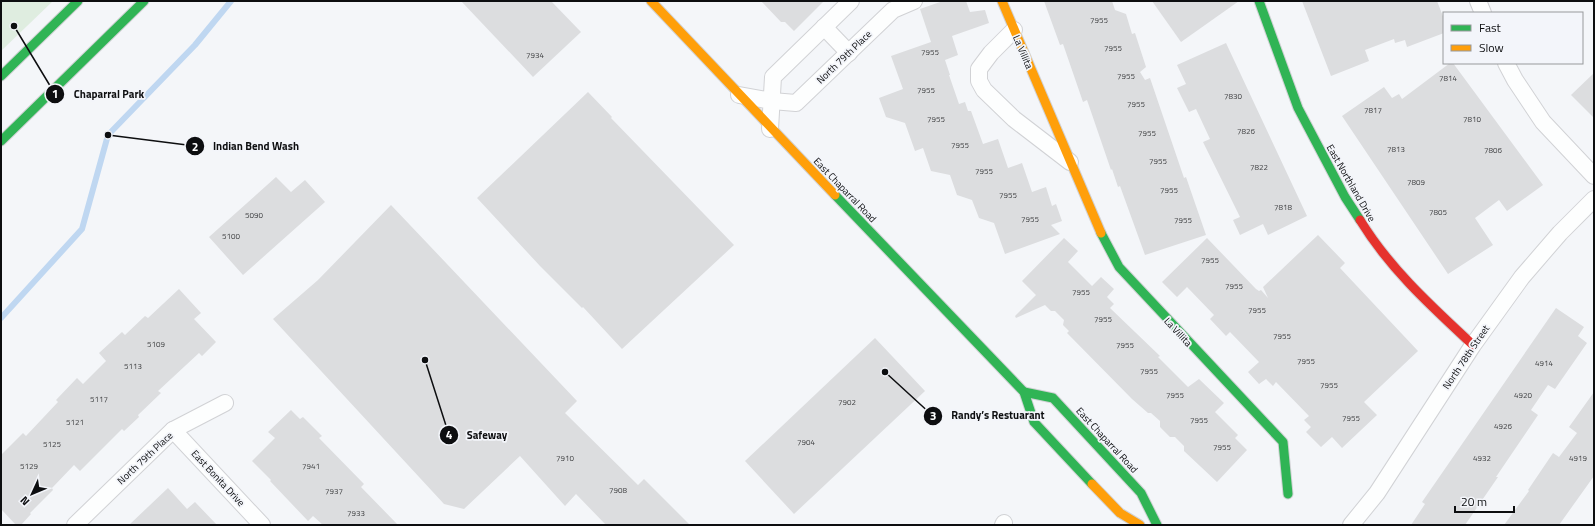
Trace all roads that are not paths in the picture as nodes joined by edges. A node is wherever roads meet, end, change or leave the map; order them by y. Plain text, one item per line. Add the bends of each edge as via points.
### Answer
1 (78, 1) edge
2 (144, 1) edge
3 (651, 1) edge
4 (850, 1) edge
5 (914, 1) edge
6 (1002, 1) edge
7 (1259, 1) edge
8 (1478, 1) edge
9 (889, 6) edge
10 (1483, 12) edge
11 (824, 26) junction
12 (1014, 30) junction
13 (849, 53) junction
14 (1507, 64) edge
15 (1, 76) edge
16 (739, 95) junction
17 (772, 101) junction
18 (770, 129) junction
19 (1, 142) edge
20 (1070, 162) junction
21 (1594, 176) edge
22 (1594, 199) edge
23 (1473, 345) junction
24 (1024, 392) junction
25 (225, 403) dead end
26 (174, 430) junction
27 (1288, 494) dead end
28 (75, 525) edge
29 (262, 525) edge
30 (1140, 525) edge
31 (1157, 525) edge
32 (1351, 525) edge

1 - 15 main road
2 - 19 main road
3 - 16 main road, East Chaparral Road
4 - 11 street
5 - 9 street, North 79th Place
6 - 12 main road, La Villita
7 - 23 main road, East Northland Drive via 1298,108 1344,197 1375,245 1424,300
8 - 10 street
9 - 13 street, North 79th Place
11 - 13 street
11 - 17 street via 772,78
12 - 20 main road, La Villita
12 - 20 street, La Villita via 979,69 979,81 984,90 1014,119
13 - 17 street, North 79th Place via 796,103
14 - 21 street via 1543,122
16 - 17 street, North 79th Place
16 - 18 main road, East Chaparral Road
17 - 18 street
18 - 24 main road, East Chaparral Road
20 - 27 main road, La Villita via 1118,267 1283,442
22 - 23 street, North 78th Street via 1560,232 1522,278
23 - 32 street, North 78th Street via 1377,494
24 - 30 main road, East Chaparral Road via 1034,422 1120,513
24 - 31 main road, East Chaparral Road via 1053,398 1141,493
25 - 26 street, North 79th Place
26 - 28 street, North 79th Place
26 - 29 street, East Bonita Drive

